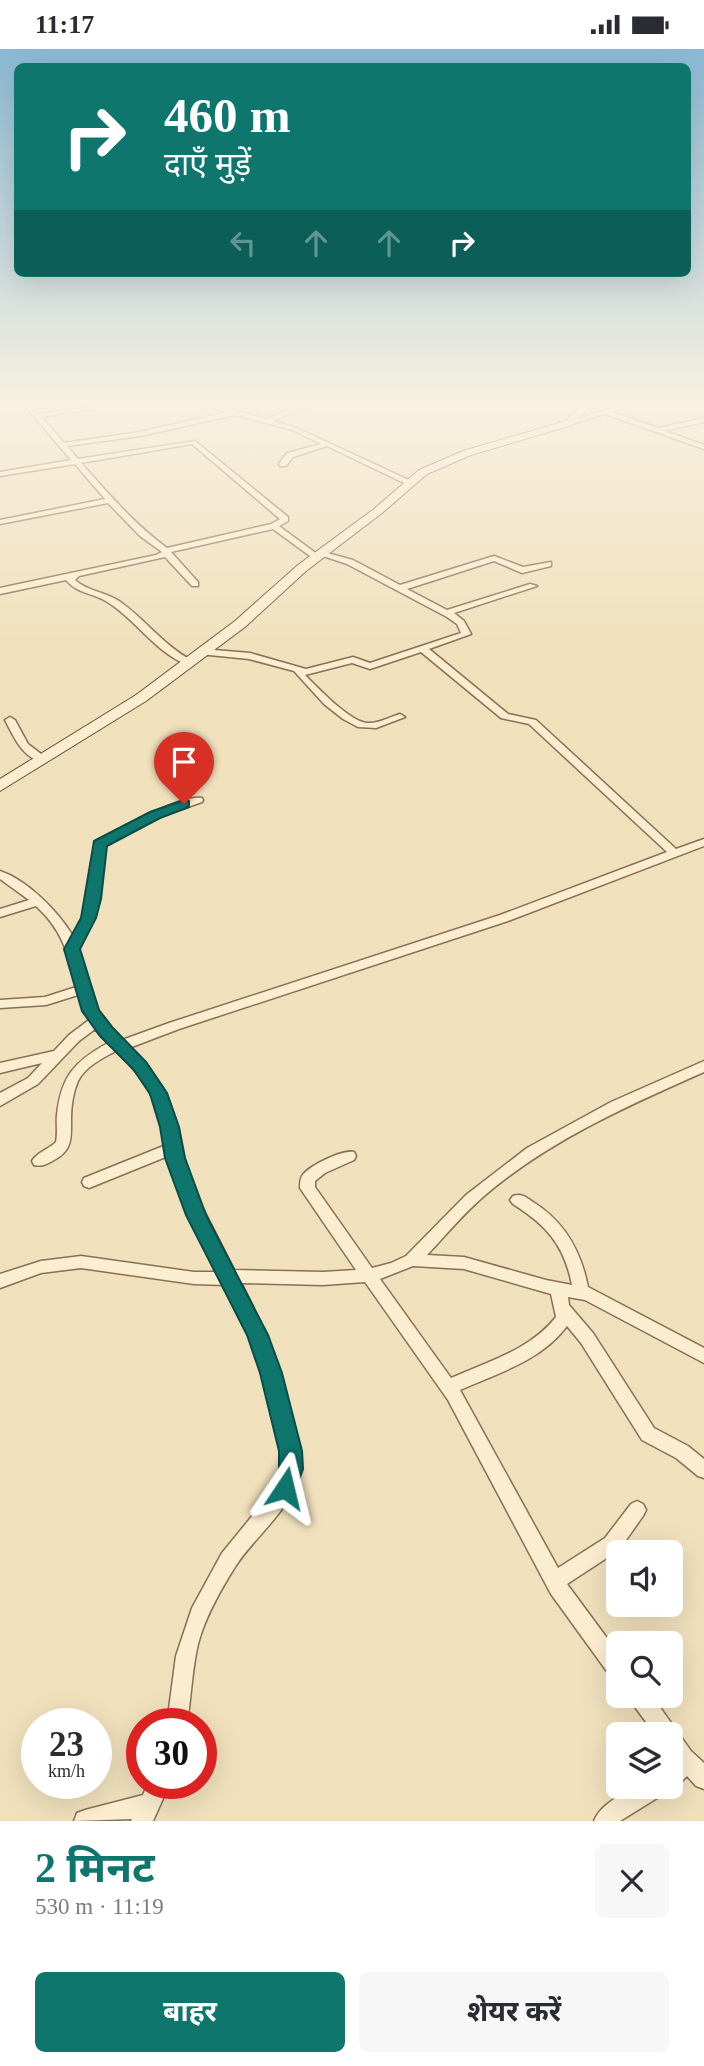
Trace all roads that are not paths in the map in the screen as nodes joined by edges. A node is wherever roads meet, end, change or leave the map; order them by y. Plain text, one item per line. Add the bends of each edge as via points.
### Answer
1 (409, 482) edge
2 (95, 483) edge
3 (241, 483) edge
4 (110, 500) junction
5 (0, 522) edge
6 (274, 526) junction
7 (166, 552) junction
8 (320, 555) junction
9 (548, 564) dead end
10 (72, 576) junction
11 (195, 584) dead end
12 (533, 586) dead end
13 (400, 588) junction
14 (0, 591) edge
15 (446, 613) junction
16 (422, 648) junction
17 (202, 652) junction
18 (188, 662) junction
19 (298, 671) junction
20 (400, 717) dead end
21 (10, 720) dead end
22 (41, 759) junction
23 (0, 786) edge
24 (198, 800) dead end
25 (704, 842) edge
26 (674, 853) junction
27 (0, 874) edge
28 (36, 902) junction
29 (0, 913) edge
30 (72, 949) junction
31 (84, 989) junction
32 (0, 1003) edge
33 (97, 1021) junction
34 (119, 1045) junction
35 (56, 1055) junction
36 (704, 1066) edge
37 (0, 1067) edge
38 (3, 1096) edge
39 (173, 1148) junction
40 (349, 1156) dead end
41 (39, 1161) dead end
42 (89, 1182) dead end
43 (518, 1200) dead end
44 (412, 1260) junction
45 (370, 1275) junction
46 (229, 1277) junction
47 (0, 1281) edge
48 (558, 1290) junction
49 (581, 1292) junction
50 (564, 1310) junction
51 (702, 1360) edge
52 (448, 1387) junction
53 (704, 1470) edge
54 (637, 1510) dead end
55 (555, 1581) junction
56 (606, 1652) edge
57 (179, 1708) edge
58 (684, 1758) joint
59 (683, 1763) edge
60 (704, 1778) edge
61 (635, 1799) edge
62 (145, 1813) edge
63 (85, 1821) edge
64 (606, 1821) edge

1 - 8 street
2 - 4 street
3 - 6 street via 285,519
4 - 5 street
4 - 7 street
6 - 7 street
6 - 8 street
7 - 10 street
7 - 11 street
8 - 13 street via 351,562
8 - 17 street
9 - 13 street via 522,570 494,558
10 - 14 street
10 - 18 street via 76,588 110,599
12 - 15 street
13 - 15 street
15 - 16 street via 461,623 466,634
16 - 19 street via 368,666 353,660
16 - 26 street via 505,716 532,722
17 - 18 street
17 - 19 street via 250,656
18 - 22 street via 141,698
19 - 20 street via 359,724
21 - 22 street via 23,746
22 - 23 street
24 - 30 street via 155,815 99,844 91,909
25 - 26 street
26 - 34 street via 504,918
27 - 28 street
28 - 29 street
28 - 30 street via 58,923
30 - 31 street
31 - 32 street via 46,1001
31 - 33 street
33 - 34 street
33 - 35 street
34 - 39 street via 158,1093
34 - 41 street via 86,1062 72,1078 63,1145
35 - 37 street
35 - 38 street via 33,1081
36 - 44 street via 560,1133 480,1191
39 - 42 street
39 - 46 street via 196,1215
40 - 45 street via 313,1174 306,1184
43 - 49 street via 555,1227 575,1264
44 - 45 street
44 - 48 street via 464,1262
45 - 46 street
45 - 52 street
46 - 47 street via 175,1276 81,1262
46 - 57 street via 271,1373 291,1451 291,1469 277,1502 231,1555 202,1606 190,1637
48 - 49 street
48 - 50 street
49 - 51 street
50 - 52 street via 558,1327 533,1348
50 - 53 street via 648,1434
52 - 55 street
54 - 55 street via 612,1544
55 - 56 street
58 - 59 street
58 - 60 street
61 - 64 street
62 - 63 street

